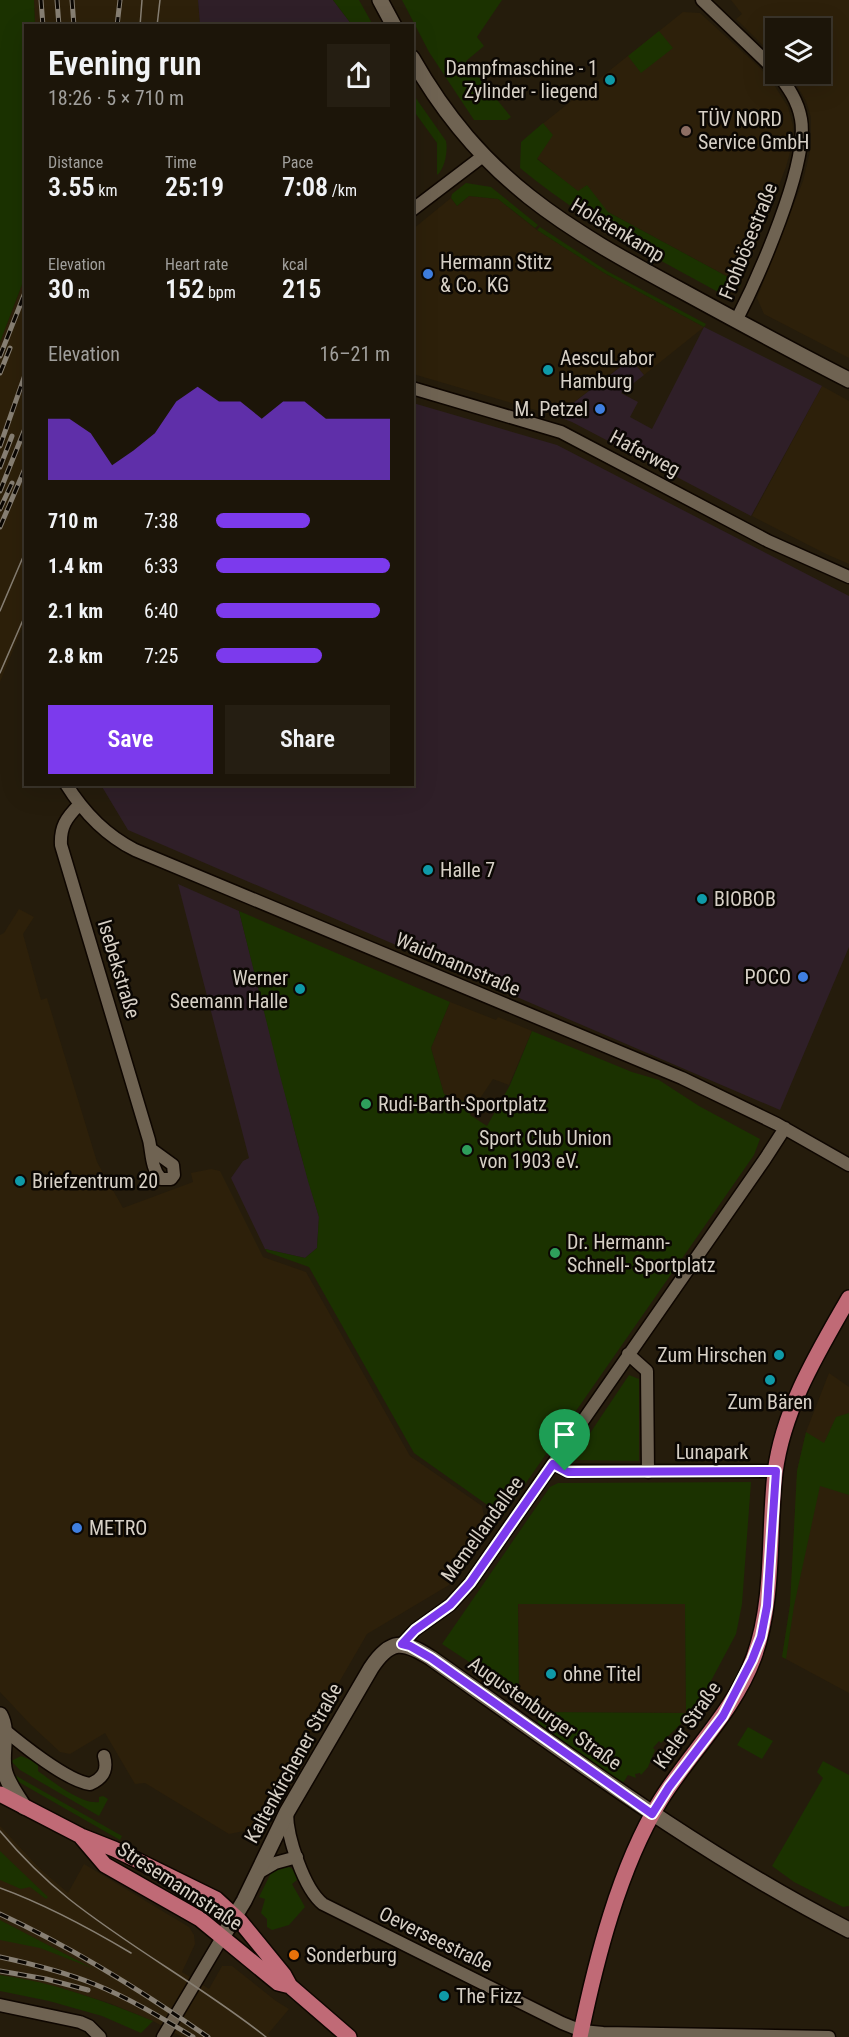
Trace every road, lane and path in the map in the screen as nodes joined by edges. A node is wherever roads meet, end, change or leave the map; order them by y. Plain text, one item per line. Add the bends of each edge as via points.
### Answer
1 (380, 0) edge
2 (702, 0) edge
3 (393, 24) edge
4 (765, 60) edge
5 (414, 61) edge
6 (784, 84) edge
7 (483, 156) junction
8 (414, 208) edge
9 (736, 321) junction
10 (849, 380) edge
11 (414, 389) edge
12 (849, 577) edge
13 (67, 786) edge
14 (80, 805) junction
15 (785, 1128) junction
16 (151, 1149) dead end
17 (849, 1166) edge
18 (849, 1298) edge
19 (628, 1354) junction
20 (553, 1464) junction
21 (776, 1471) junction
22 (648, 1472) junction
23 (402, 1644) junction
24 (2, 1723) edge
25 (29, 1750) junction
26 (104, 1756) dead end
27 (3, 1759) junction
28 (45, 1759) junction
29 (0, 1794) edge
30 (24, 1807) junction
31 (287, 1812) junction
32 (652, 1814) junction
33 (81, 1836) junction
34 (297, 1857) junction
35 (258, 1873) junction
36 (235, 1916) junction
37 (849, 1930) edge
38 (223, 1936) junction
39 (290, 1986) junction
40 (0, 2005) edge
41 (581, 2034) edge
42 (684, 2036) edge
43 (100, 2037) edge
44 (163, 2037) edge
45 (349, 2037) edge
46 (728, 2037) edge
47 (829, 2037) edge

1 - 3 street
2 - 4 street, Frohbösestraße
5 - 7 street, Holstenkamp
6 - 9 street, Frohbösestraße via 797,105 801,146 766,251
7 - 8 street
7 - 9 street, Holstenkamp via 530,199 602,248
9 - 10 street, Holstenkamp
11 - 12 street, Haferweg via 561,432 768,540
13 - 14 street, Waidmannstraße
14 - 15 street, Waidmannstraße via 106,832 135,850 682,1078
14 - 16 street, Isebekstraße via 62,826 61,845
15 - 17 street, Waidmannstraße
15 - 19 street, Memellandallee
18 - 21 main road, Kieler Straße via 804,1381 787,1425
19 - 20 street, Memellandallee
19 - 22 street, Lunapark via 647,1371
20 - 22 street, Lunapark via 568,1472
20 - 23 street, Memellandallee via 470,1583 450,1605
21 - 22 street, Lunapark
21 - 32 main road, Kieler Straße via 767,1606 755,1652 723,1716
23 - 31 street, Kaltenkirchener Straße via 391,1647 376,1661
23 - 32 street, Augustenburger Straße via 431,1658
24 - 25 street
24 - 27 street
24 - 28 street via 14,1727
25 - 27 street via 15,1749
25 - 28 street
26 - 28 street via 105,1772 90,1784 73,1778
27 - 30 street via 5,1774
29 - 30 main road, Stresemannstraße
30 - 33 main road, Stresemannstraße
31 - 34 street, Oeverseestraße
31 - 35 street, Kaltenkirchener Straße
32 - 37 street, Augustenburger Straße
32 - 41 main road, Kieler Straße via 630,1860 612,1914
33 - 36 main road, Stresemannstraße via 205,1893
33 - 38 main road, Stresemannstraße via 105,1865
34 - 35 street
34 - 41 street, Oeverseestraße via 315,1896 323,1904
35 - 36 street, Kaltenkirchener Straße
36 - 38 street, Kaltenkirchener Straße
36 - 39 main road, Stresemannstraße
38 - 39 main road, Stresemannstraße via 278,1983
38 - 44 street
39 - 45 main road, Stresemannstraße
40 - 43 street via 80,2022
41 - 42 street, Oeverseestraße
42 - 46 street, Oeverseestraße
46 - 47 street, Oeverseestraße

